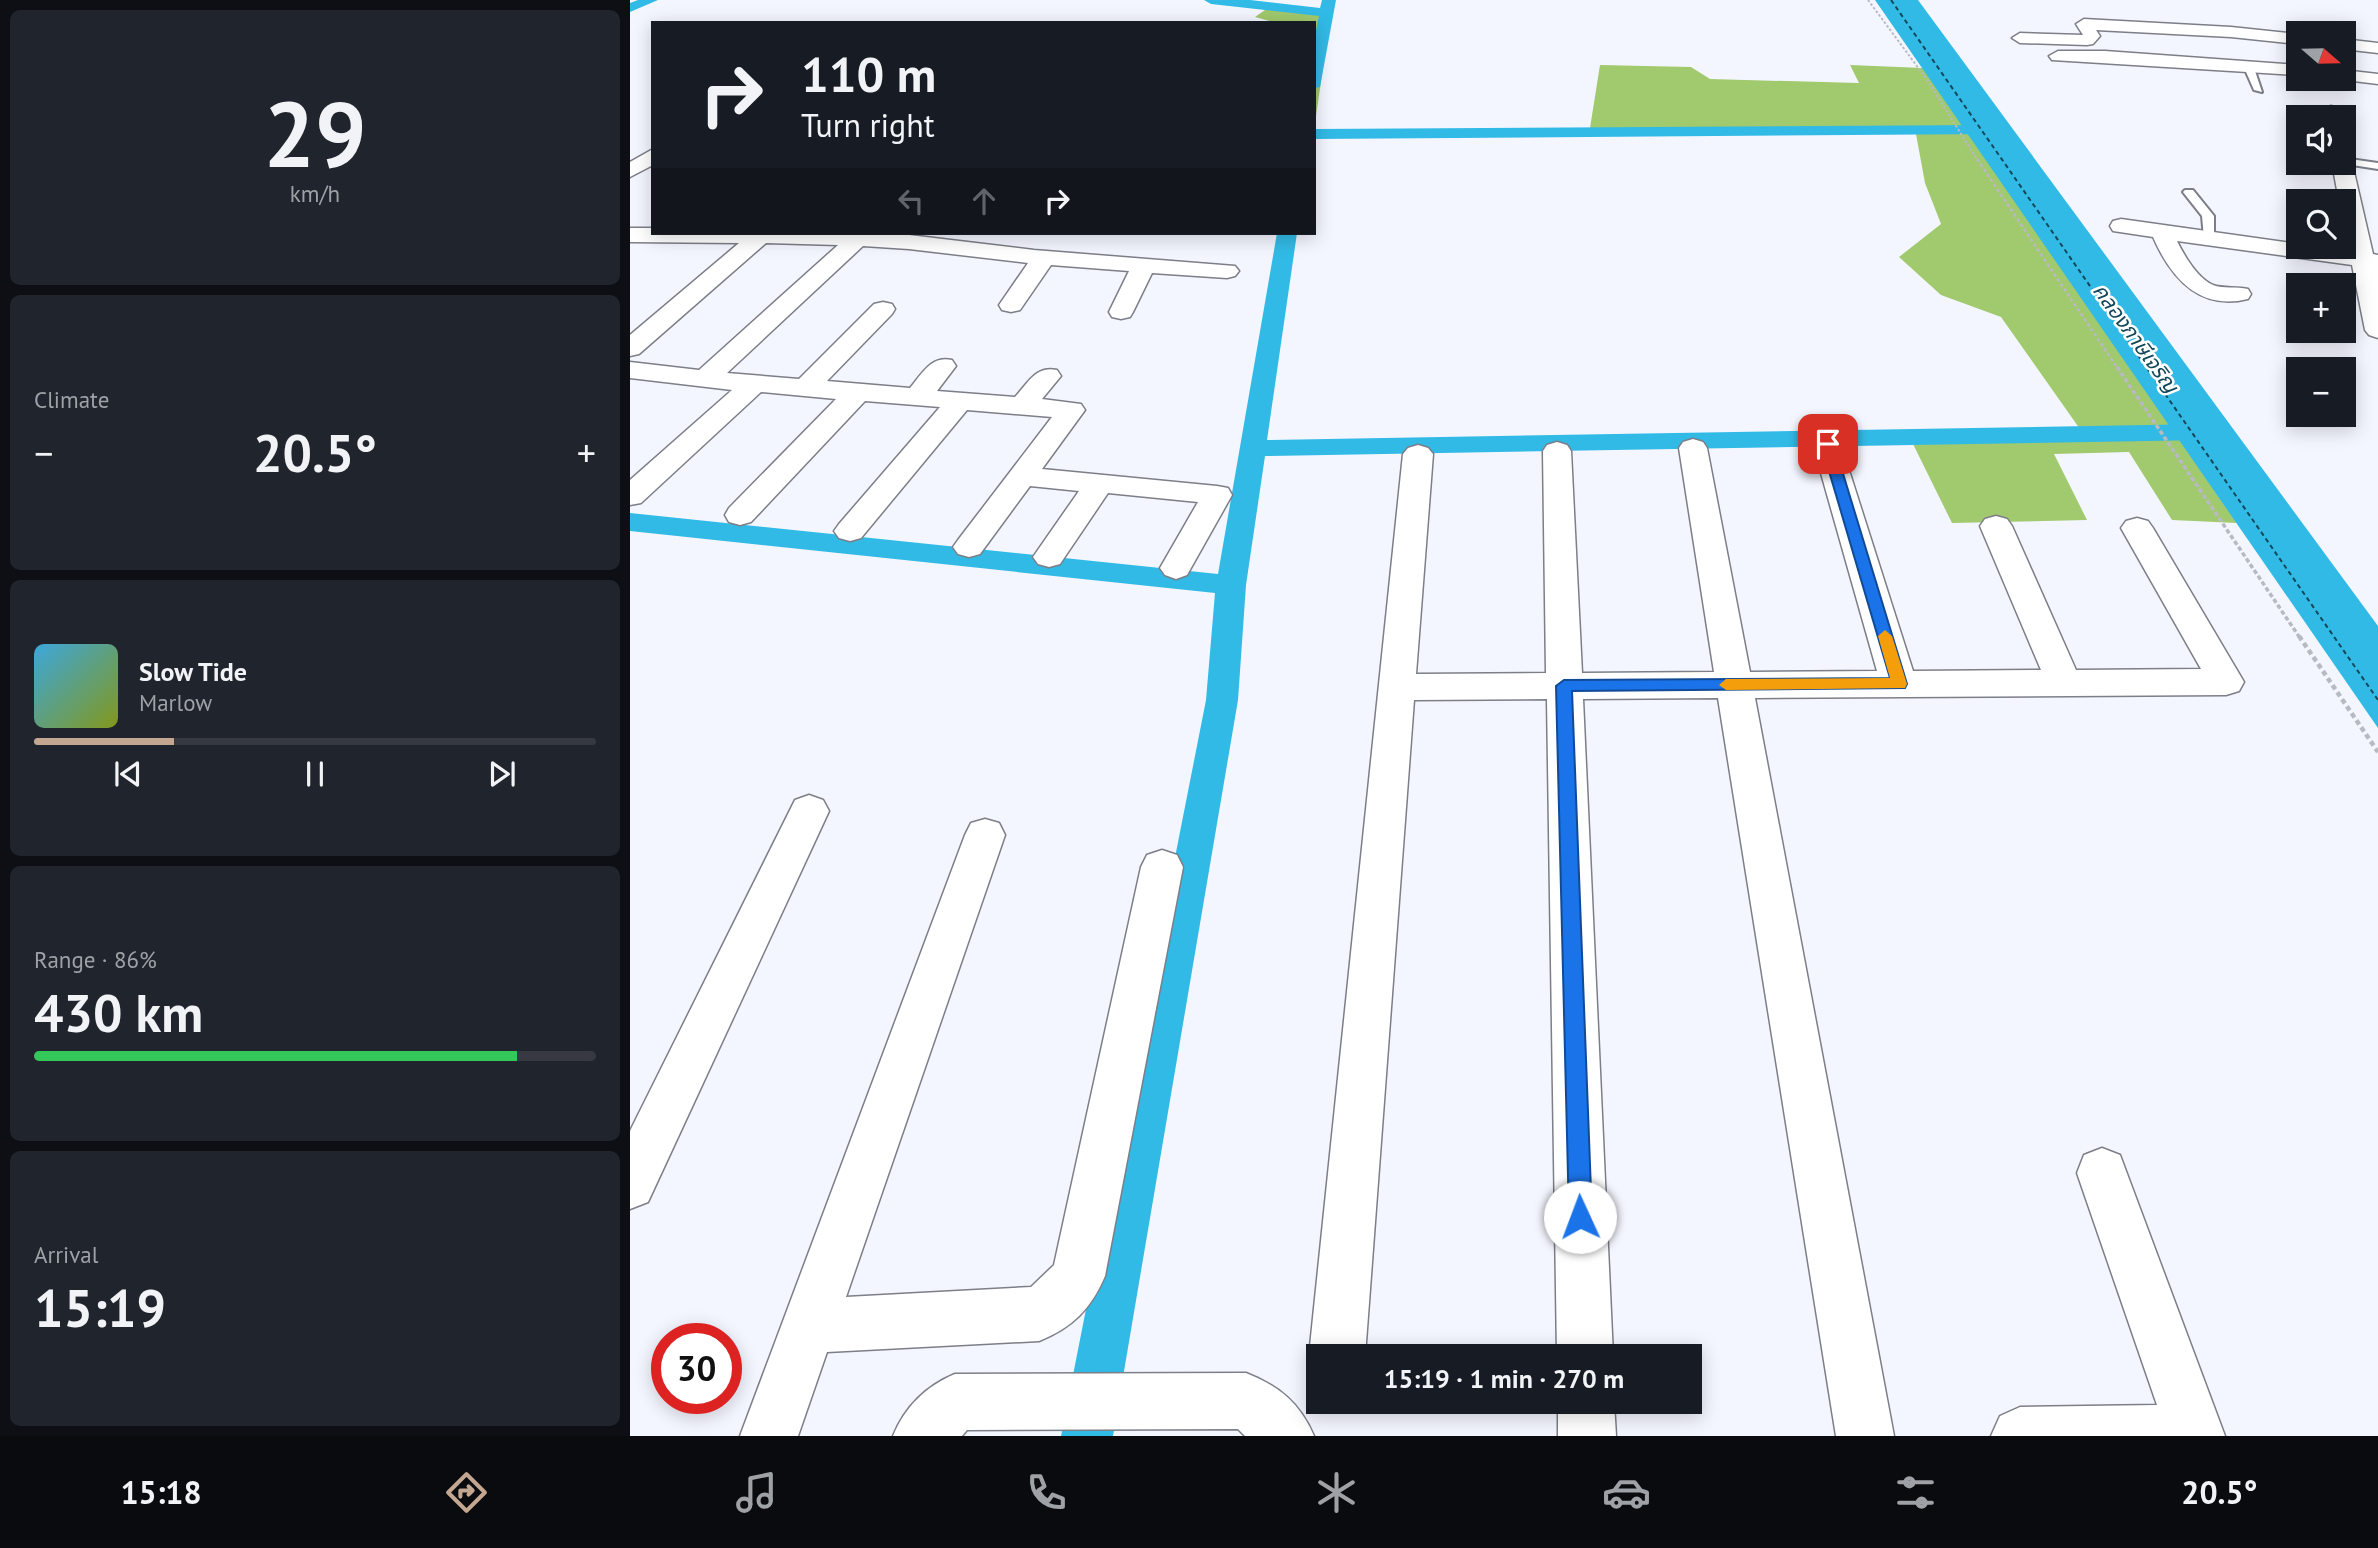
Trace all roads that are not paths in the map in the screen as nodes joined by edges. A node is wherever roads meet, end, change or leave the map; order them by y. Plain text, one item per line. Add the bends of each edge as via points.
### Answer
1 (2045, 24) dead end
2 (2084, 24) junction
3 (2020, 38) dead end
4 (2286, 38) edge
5 (2356, 45) edge
6 (2378, 48) edge
7 (2053, 56) dead end
8 (2248, 65) junction
9 (2286, 69) edge
10 (2356, 76) edge
11 (2378, 79) edge
12 (2259, 90) dead end
13 (651, 156) edge
14 (2356, 164) edge
15 (2378, 166) edge
16 (630, 171) edge
17 (2346, 175) edge
18 (2189, 192) dead end
19 (2121, 226) dead end
20 (2162, 232) junction
21 (725, 235) edge
22 (818, 235) edge
23 (1004, 235) edge
24 (760, 237) junction
25 (913, 237) edge
26 (2210, 238) junction
27 (858, 239) junction
28 (991, 252) junction
29 (1044, 258) junction
30 (2370, 260) edge
31 (1144, 265) junction
32 (1227, 271) dead end
33 (2239, 293) dead end
34 (1011, 305) dead end
35 (883, 309) dead end
36 (1121, 312) dead end
37 (2378, 330) edge
38 (630, 348) edge
39 (943, 366) dead end
40 (642, 372) edge
41 (1048, 376) dead end
42 (705, 379) junction
43 (754, 384) junction
44 (805, 388) junction
45 (630, 393) edge
46 (857, 393) junction
47 (916, 398) junction
48 (960, 401) junction
49 (1021, 407) junction
50 (1828, 444) dead end
51 (1693, 448) dead end
52 (1557, 451) dead end
53 (1418, 454) dead end
54 (1023, 476) junction
55 (1099, 484) junction
56 (630, 496) edge
57 (740, 515) dead end
58 (1996, 526) dead end
59 (2137, 528) dead end
60 (850, 531) dead end
61 (970, 547) dead end
62 (1049, 557) dead end
63 (1176, 568) dead end
64 (2064, 683) junction
65 (1899, 684) junction
66 (1735, 685) junction
67 (1564, 686) junction
68 (1397, 687) junction
69 (809, 811) dead end
70 (985, 835) dead end
71 (1162, 867) dead end
72 (2102, 1173) dead end
73 (630, 1184) edge
74 (809, 1325) junction
75 (1338, 1344) edge
76 (1585, 1344) edge
77 (1586, 1414) edge
78 (939, 1419) edge
79 (1265, 1419) edge
80 (2195, 1434) edge
81 (769, 1436) edge
82 (1587, 1436) edge
83 (1865, 1436) edge
84 (2020, 1436) edge

1 - 2 street
2 - 3 street via 2092,36 2087,40
2 - 4 street
5 - 6 street
7 - 8 street
8 - 9 street
8 - 12 lane
10 - 11 street
13 - 16 street
14 - 15 lane
17 - 30 street
18 - 26 lane via 2208,216
19 - 20 street
20 - 26 street
20 - 33 street via 2167,247 2204,289
21 - 24 street
22 - 24 street
22 - 27 street
23 - 28 street
24 - 38 street
25 - 27 street
25 - 28 street
26 - 30 street
27 - 42 street
28 - 29 street
29 - 31 street
29 - 34 street
30 - 37 street
31 - 32 street
31 - 36 street
35 - 44 street
39 - 47 street
40 - 42 street
40 - 45 street
41 - 49 street
42 - 43 street
43 - 44 street
43 - 56 street
44 - 46 street
46 - 47 street
46 - 57 street
47 - 48 street
48 - 49 street
48 - 60 street
49 - 54 street via 1071,410
50 - 65 street
51 - 66 street
52 - 67 street
53 - 68 street
54 - 55 street
54 - 61 street
55 - 62 street
55 - 63 street via 1217,495
58 - 64 street
59 - 64 street via 2226,682
64 - 65 street
65 - 66 street
66 - 67 street
66 - 83 street
67 - 68 street
67 - 76 street
68 - 75 street
69 - 73 street
70 - 74 street
71 - 74 street via 1078,1276 1067,1293 1039,1314
72 - 80 street
74 - 81 street
77 - 82 street
78 - 79 street
80 - 84 street

